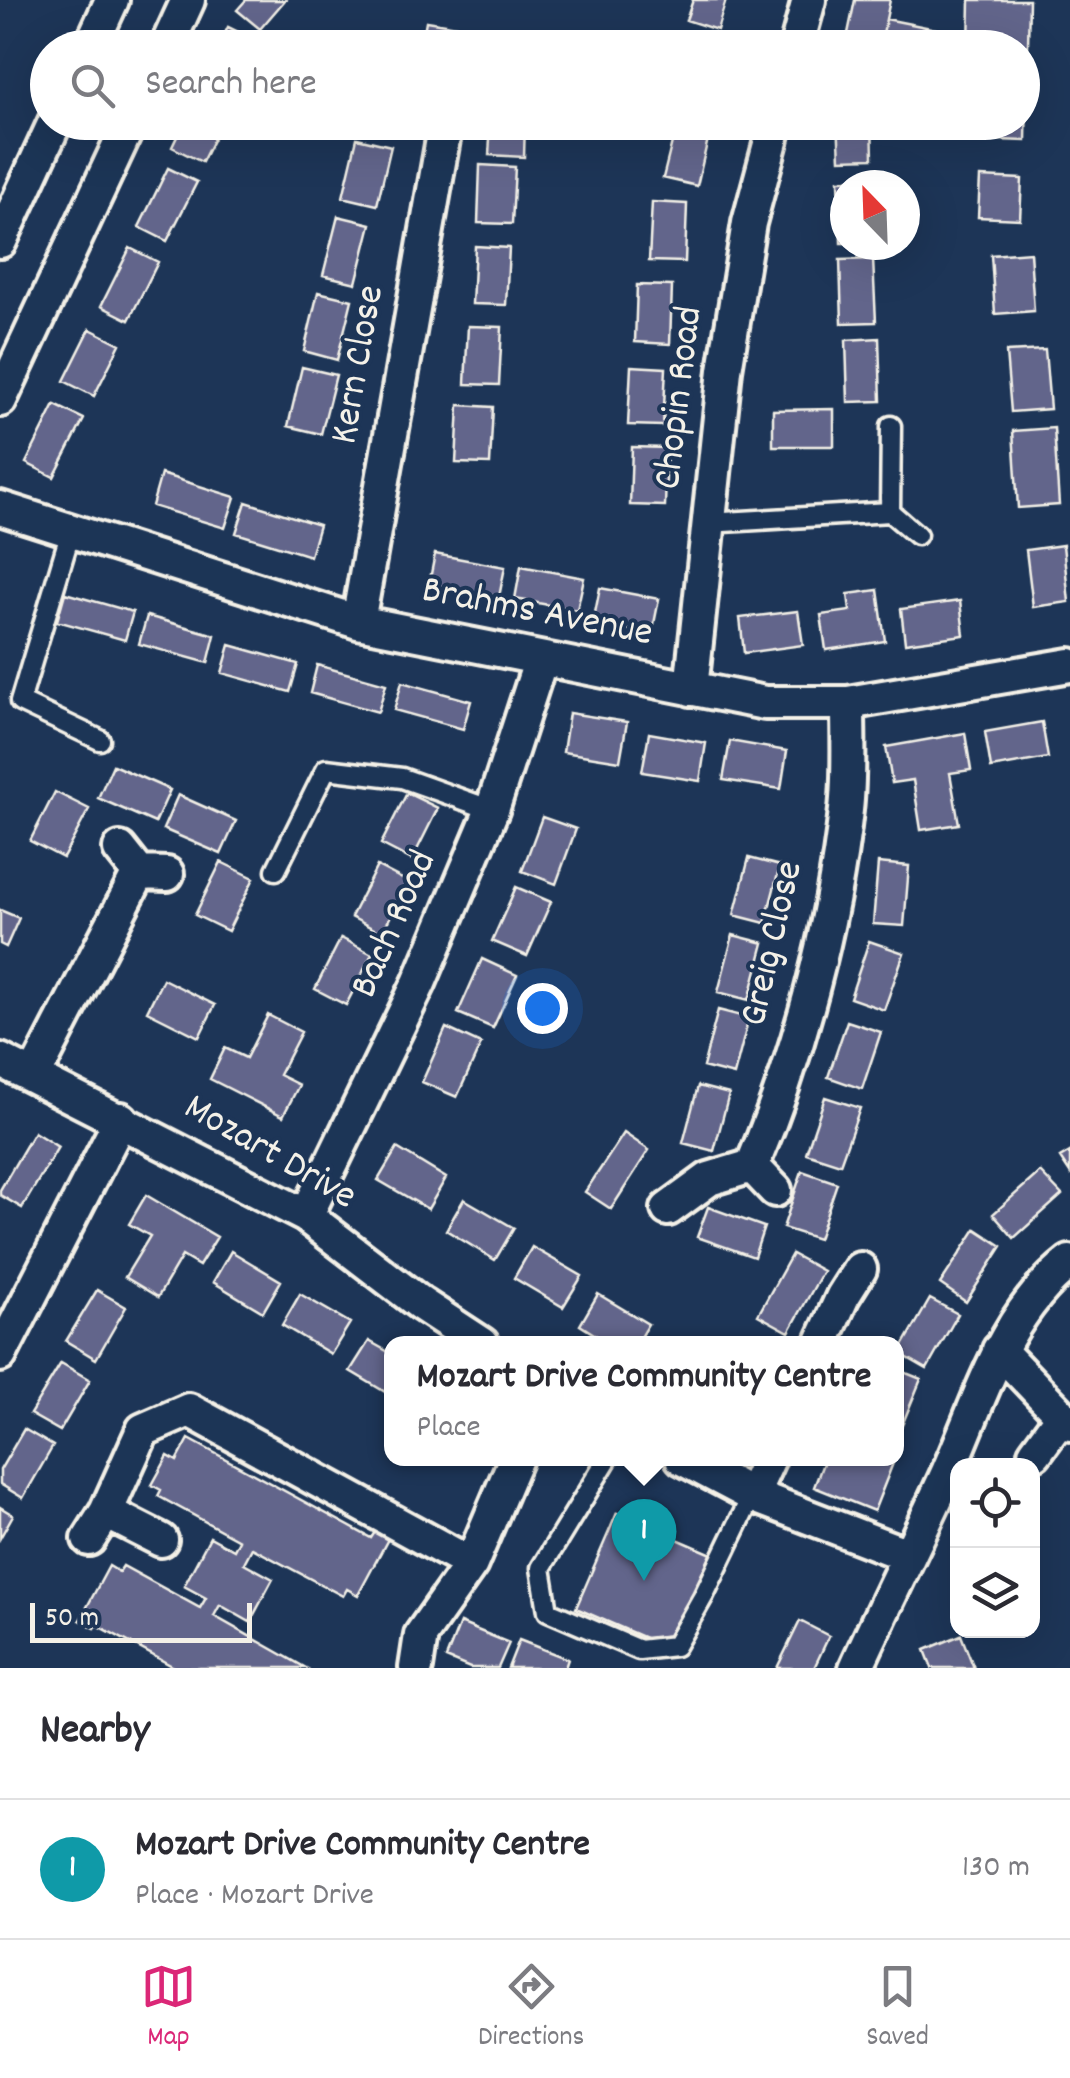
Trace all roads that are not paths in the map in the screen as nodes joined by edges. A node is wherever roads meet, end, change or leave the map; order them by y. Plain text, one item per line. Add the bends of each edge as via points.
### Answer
1 (112, 0) edge
2 (188, 0) edge
3 (809, 0) edge
4 (98, 30) edge
5 (174, 30) edge
6 (801, 30) edge
7 (47, 140) edge
8 (122, 140) edge
9 (443, 140) edge
10 (771, 140) edge
11 (0, 241) edge
12 (0, 400) edge
13 (891, 426) dead end
14 (0, 508) edge
15 (890, 512) junction
16 (708, 523) junction
17 (71, 531) junction
18 (918, 535) dead end
19 (358, 622) junction
20 (541, 659) junction
21 (1070, 665) edge
22 (691, 688) junction
23 (848, 702) junction
24 (100, 740) dead end
25 (492, 810) junction
26 (142, 865) dead end
27 (276, 870) dead end
28 (0, 1060) edge
29 (34, 1076) junction
30 (121, 1119) junction
31 (668, 1208) dead end
32 (306, 1216) junction
33 (1070, 1262) edge
34 (842, 1284) dead end
35 (470, 1336) edge
36 (824, 1336) edge
37 (998, 1350) junction
38 (0, 1355) edge
39 (1066, 1420) edge
40 (1036, 1452) dead end
41 (513, 1466) edge
42 (603, 1466) edge
43 (697, 1466) edge
44 (765, 1466) edge
45 (752, 1496) junction
46 (161, 1540) dead end
47 (907, 1555) junction
48 (471, 1564) junction
49 (416, 1668) edge
50 (856, 1668) edge

1 - 4 street
2 - 5 street
3 - 6 street
7 - 11 street
8 - 12 street
9 - 19 street, Kern Close
10 - 16 street, Chopin Road via 748,223
13 - 15 lane
14 - 17 street, Brahms Avenue
15 - 16 lane
15 - 18 lane
16 - 22 street, Chopin Road
17 - 19 street, Brahms Avenue
17 - 24 lane via 20,702
19 - 20 street, Brahms Avenue
20 - 22 street, Brahms Avenue
20 - 25 street, Bach Road
21 - 23 street, Brahms Avenue
22 - 23 street, Brahms Avenue via 765,703
23 - 31 street, Greig Close via 847,808 829,913 764,1178 709,1179
25 - 27 lane via 402,778 326,770
25 - 32 street, Bach Road via 419,983
26 - 29 street
28 - 29 street, Mozart Drive
29 - 30 street, Mozart Drive
30 - 32 street, Mozart Drive
30 - 38 street
32 - 35 street, Mozart Drive
33 - 37 street via 1045,1281
34 - 36 street
37 - 39 street
37 - 47 street
39 - 40 street
41 - 48 street
42 - 45 lane via 541,1568 548,1611 639,1650 674,1646
43 - 45 street
44 - 45 street
45 - 47 street
46 - 48 street via 97,1525 143,1430 189,1410
47 - 50 street
48 - 49 street via 421,1635

